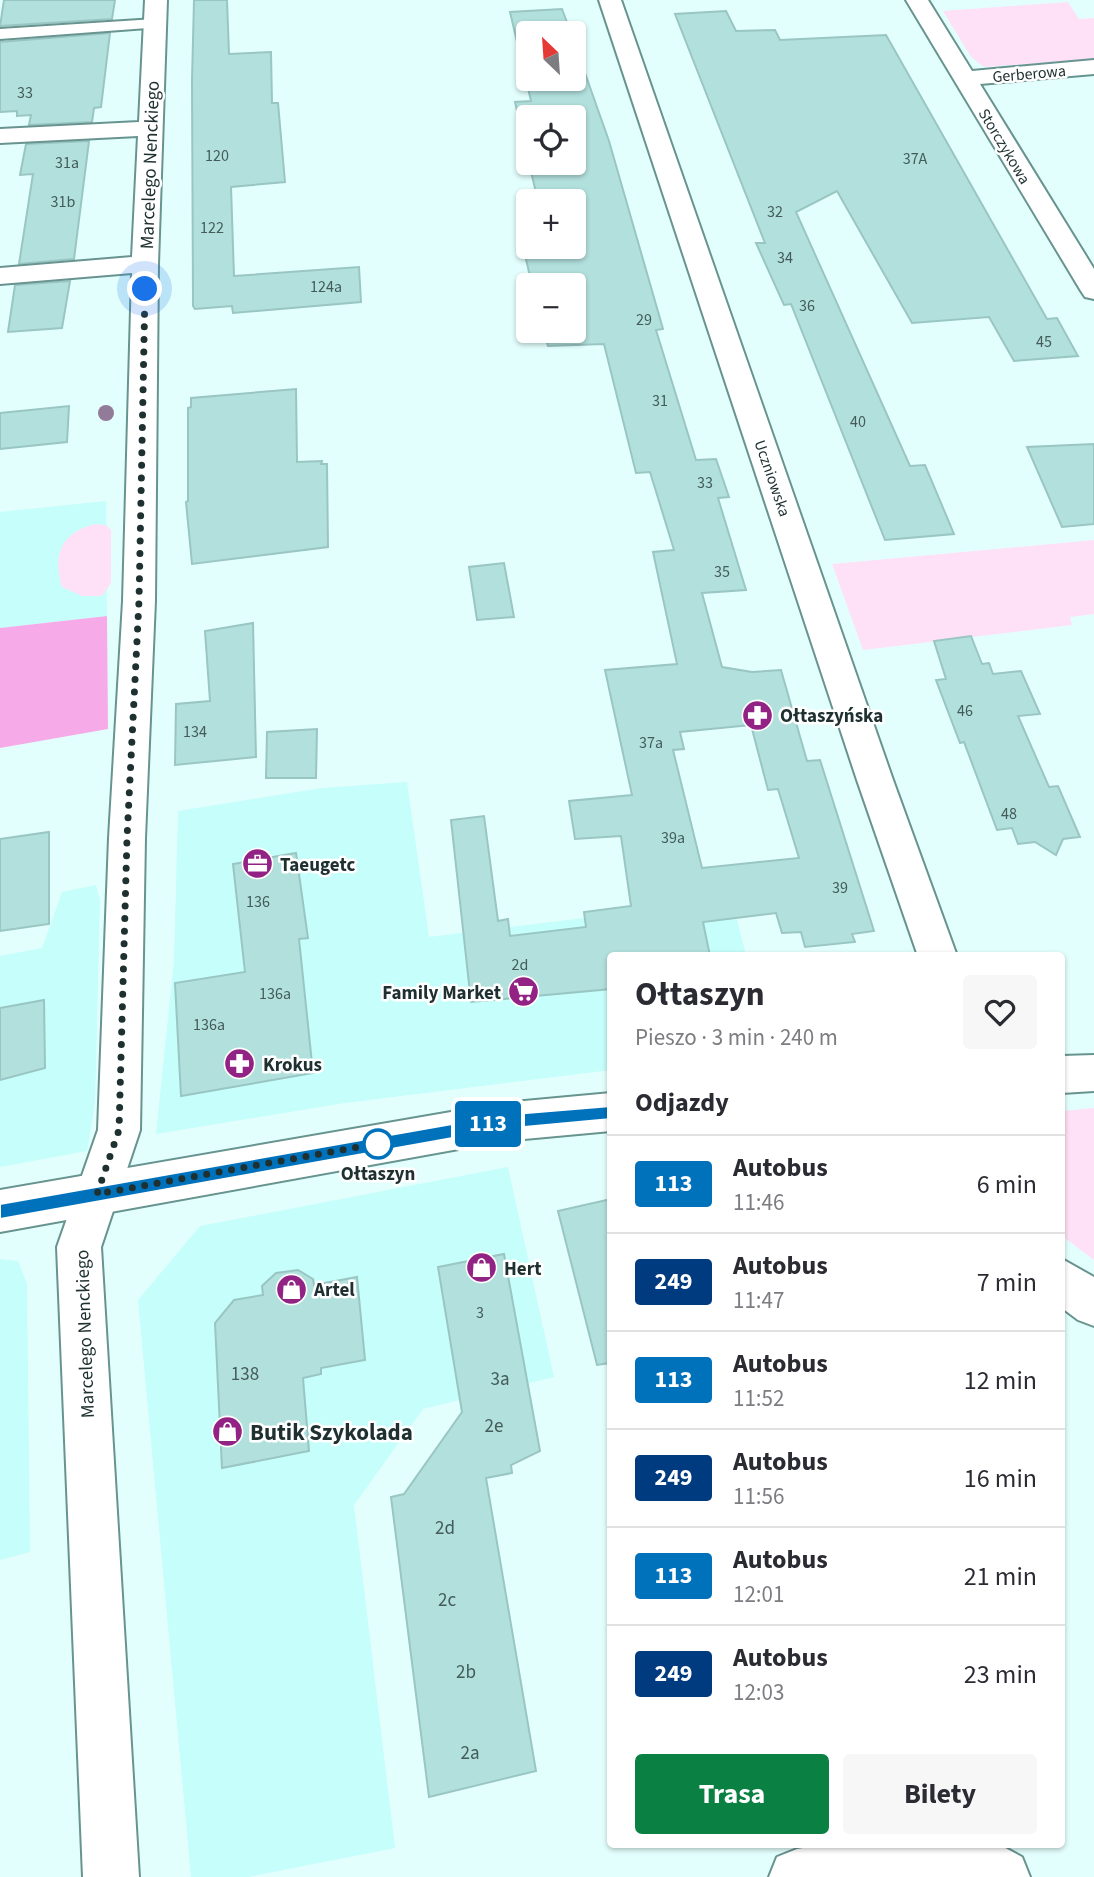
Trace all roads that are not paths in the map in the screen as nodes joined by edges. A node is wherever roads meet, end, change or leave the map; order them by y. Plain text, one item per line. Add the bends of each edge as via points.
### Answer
1 (610, 0) edge
2 (917, 0) edge
3 (156, 12) edge
4 (0, 34) edge
5 (1094, 67) edge
6 (964, 79) junction
7 (151, 128) junction
8 (0, 136) edge
9 (145, 264) junction
10 (0, 276) edge
11 (1094, 290) edge
12 (937, 952) edge
13 (1094, 1073) edge
14 (1065, 1075) edge
15 (607, 1112) edge
16 (97, 1194) junction
17 (0, 1211) edge
18 (1065, 1283) edge
19 (1094, 1304) edge
20 (111, 1877) edge
21 (797, 1877) edge
22 (1002, 1877) edge

1 - 12 street, Uczniowska
2 - 6 street, Storczykowa
3 - 4 lane
3 - 7 street, Marcelego Nenckiego
5 - 6 street, Gerberowa
6 - 11 street, Storczykowa
7 - 8 street
7 - 9 street, Marcelego Nenckiego
9 - 10 street
9 - 16 street, Marcelego Nenckiego via 139,601 119,1130
13 - 14 street
15 - 16 street via 503,1122
16 - 17 street
16 - 20 street, Marcelego Nenckiego via 79,1247
18 - 19 street
21 - 22 street via 943,1860 976,1863

